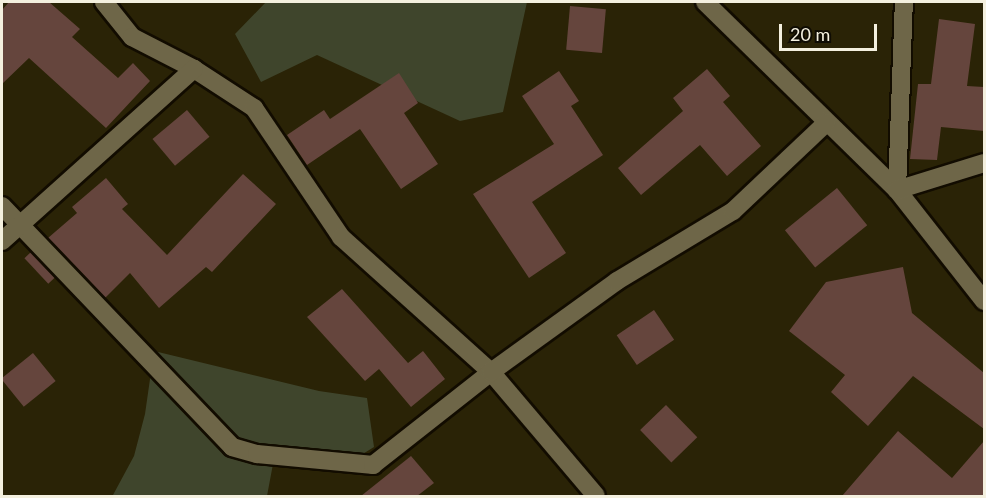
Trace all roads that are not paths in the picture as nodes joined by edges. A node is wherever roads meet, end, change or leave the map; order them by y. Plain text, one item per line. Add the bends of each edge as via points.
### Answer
1 (104, 2) edge
2 (705, 2) edge
3 (904, 2) edge
4 (194, 69) junction
5 (827, 122) junction
6 (984, 163) edge
7 (897, 190) junction
8 (2, 206) edge
9 (21, 225) junction
10 (2, 241) edge
11 (984, 301) edge
12 (491, 372) junction
13 (596, 496) edge

1 - 4 street via 132,36
2 - 5 street
3 - 7 street
4 - 9 street
4 - 12 street via 254,108 341,237
5 - 7 street
5 - 12 street via 733,211 617,281
6 - 7 street
7 - 11 street
8 - 9 street
9 - 10 street
9 - 12 street via 232,447 256,454 373,465
12 - 13 street

